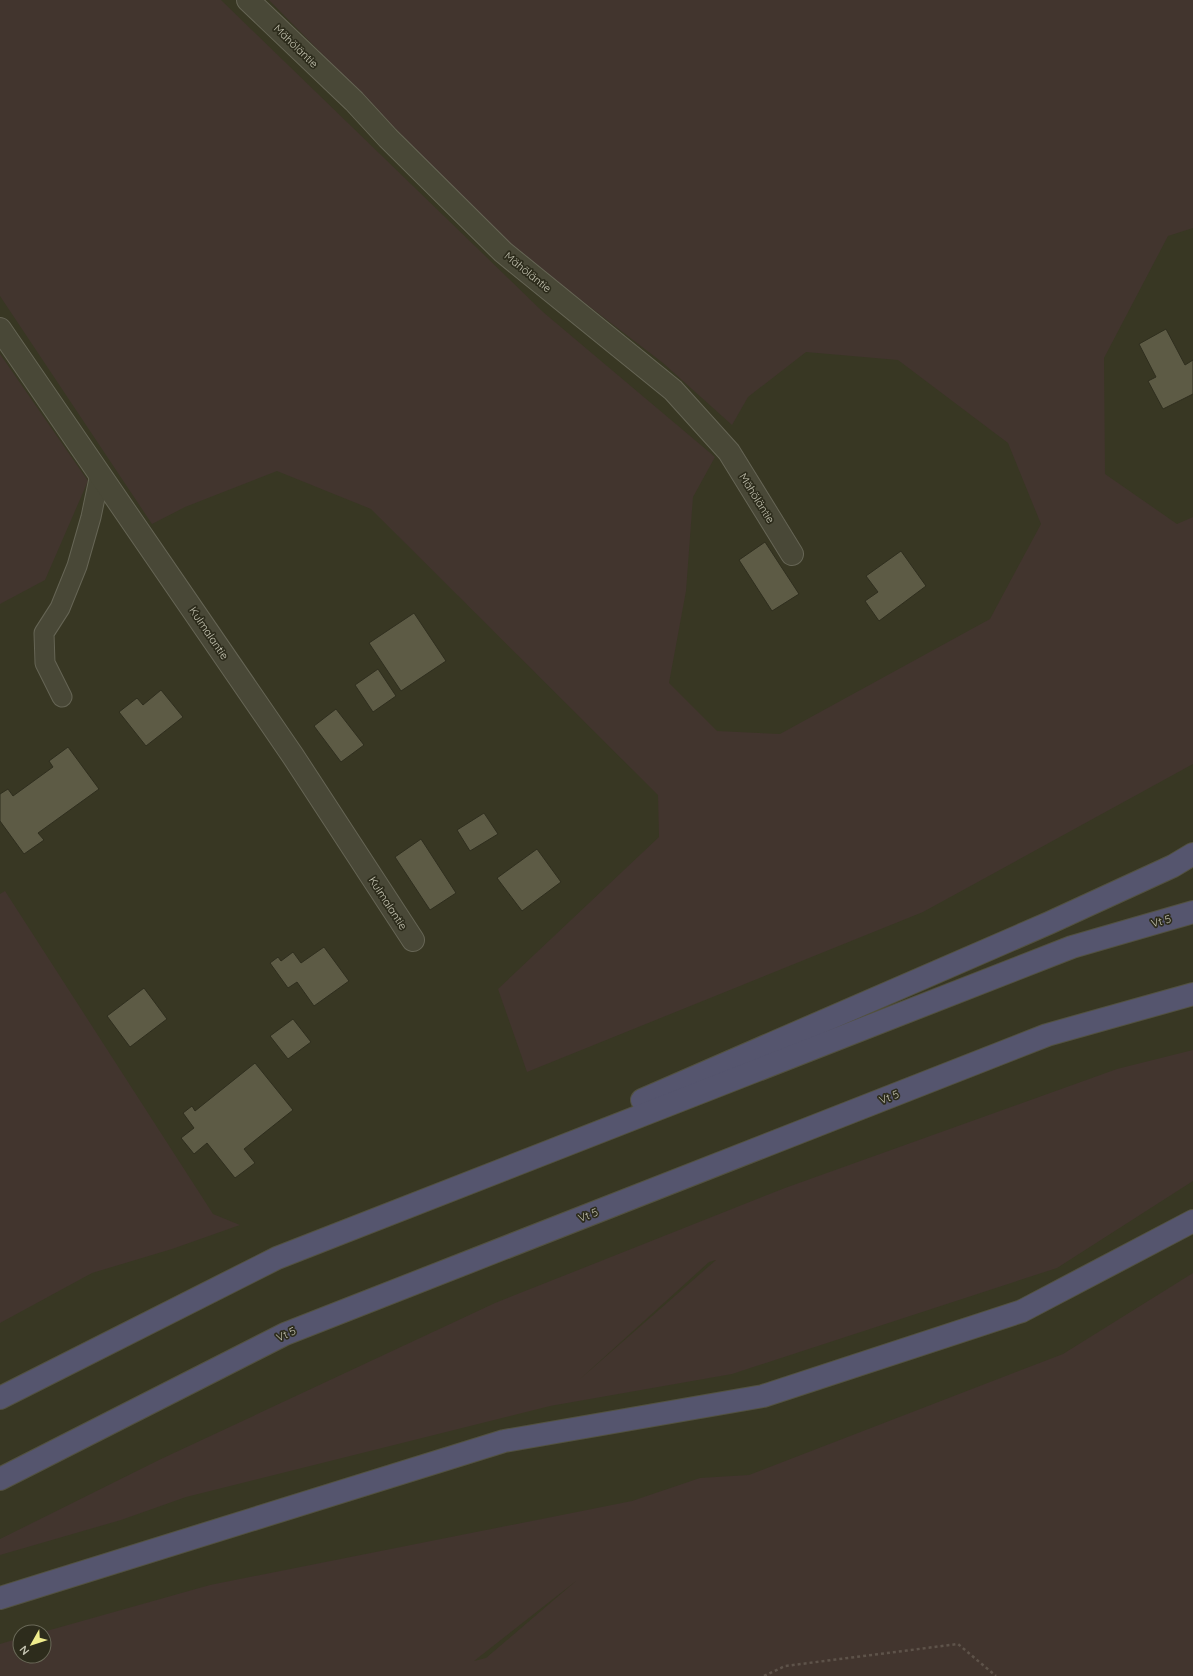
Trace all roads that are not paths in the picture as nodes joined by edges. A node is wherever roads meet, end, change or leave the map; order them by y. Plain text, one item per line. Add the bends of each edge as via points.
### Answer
1 (248, 0) edge
2 (0, 329) edge
3 (100, 474) junction
4 (792, 554) dead end
5 (62, 697) dead end
6 (1193, 854) edge
7 (1193, 912) edge
8 (413, 940) dead end
9 (1193, 994) edge
10 (1193, 1221) edge
11 (277, 1258) junction
12 (0, 1398) edge
13 (0, 1479) edge
14 (0, 1598) edge

1 - 4 street, Mähöläntie via 354,101 503,252 673,390 729,452
2 - 3 street, Kulmalantie
3 - 5 lane via 77,566 60,608 44,633 45,663
3 - 8 street, Kulmalantie via 293,756
6 - 11 highway via 1173,866 1049,923
7 - 11 highway, Vt 5 via 1072,947
9 - 13 highway, Vt 5 via 1047,1035 285,1334
10 - 14 highway via 1022,1311 763,1396 504,1441
11 - 12 highway, Vt 5

